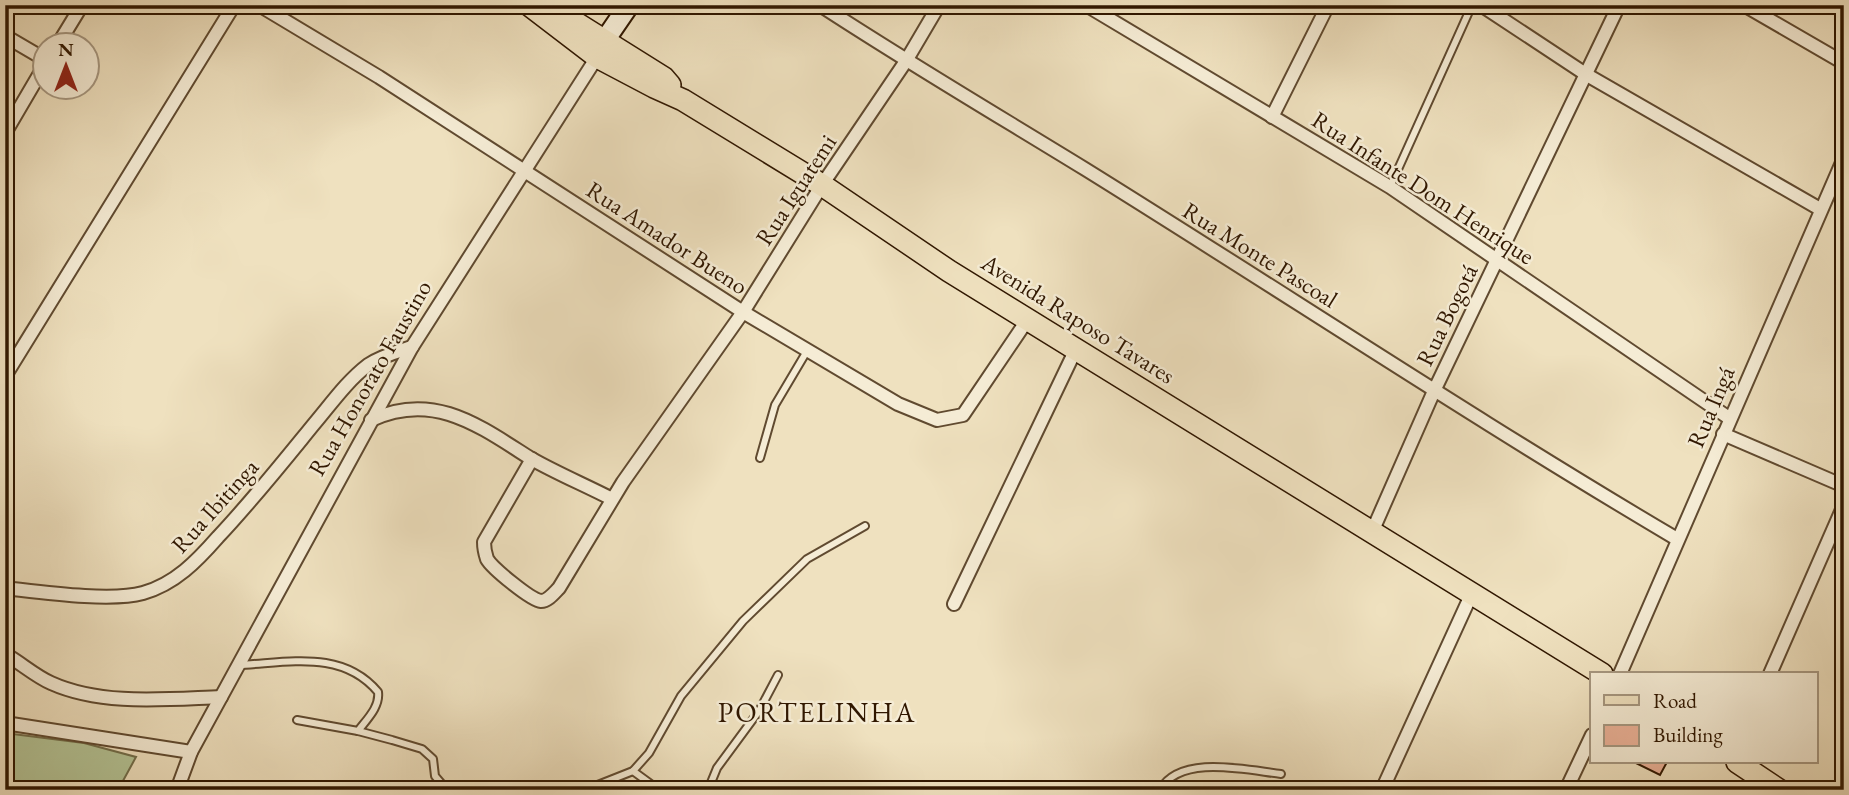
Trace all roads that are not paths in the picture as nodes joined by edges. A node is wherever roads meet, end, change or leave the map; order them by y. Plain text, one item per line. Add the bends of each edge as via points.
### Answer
1 (82, 5) edge
2 (234, 5) edge
3 (259, 5) edge
4 (629, 5) edge
5 (820, 5) edge
6 (939, 5) edge
7 (1086, 5) edge
8 (1328, 5) edge
9 (1472, 5) edge
10 (1481, 5) edge
11 (1619, 5) edge
12 (1744, 5) edge
13 (536, 10) edge
14 (66, 32) edge
15 (5, 36) edge
16 (601, 48) junction
17 (32, 52) edge
18 (906, 61) junction
19 (1844, 63) edge
20 (1587, 75) junction
21 (32, 86) edge
22 (1272, 117) junction
23 (5, 134) edge
24 (1844, 158) edge
25 (525, 171) junction
26 (822, 185) junction
27 (1390, 187) junction
28 (1820, 209) junction
29 (1497, 259) junction
30 (743, 312) junction
31 (1028, 319) junction
32 (412, 347) junction
33 (808, 349) junction
34 (1076, 349) junction
35 (5, 376) edge
36 (1434, 391) junction
37 (1729, 418) junction
38 (371, 420) junction
39 (1723, 434) junction
40 (760, 458) dead end
41 (532, 459) junction
42 (1844, 486) edge
43 (612, 499) junction
44 (1844, 505) edge
45 (865, 526) dead end
46 (1372, 532) junction
47 (1677, 539) junction
48 (5, 588) edge
49 (1472, 593) junction
50 (954, 604) dead end
51 (5, 654) edge
52 (238, 666) junction
53 (1599, 672) edge
54 (1621, 672) edge
55 (1771, 672) edge
56 (778, 675) dead end
57 (221, 697) junction
58 (297, 720) dead end
59 (5, 723) edge
60 (358, 731) junction
61 (1590, 738) edge
62 (191, 752) junction
63 (1740, 764) edge
64 (633, 771) junction
65 (1281, 774) dead end
66 (177, 790) edge
67 (447, 790) edge
68 (585, 790) edge
69 (659, 790) edge
70 (708, 790) edge
71 (1160, 790) edge
72 (1382, 790) edge
73 (1566, 790) edge
74 (1779, 790) edge

1 - 14 street
2 - 35 street
3 - 25 street, Rua Amador Bueno
4 - 16 street, Rua Honorato Faustino
5 - 18 street, Rua Monte Pascoal
6 - 18 street, Rua Iguatemi
7 - 22 street, Rua Infante Dom Henrique
8 - 22 street
9 - 27 lane
10 - 20 street
11 - 20 street, Rua Bogotá
12 - 19 street
13 - 16 main road, Avenida Raposo Tavares via 565,16
15 - 17 street
16 - 25 street, Rua Honorato Faustino
16 - 26 main road, Avenida Raposo Tavares via 664,78 683,100
18 - 26 street, Rua Iguatemi
18 - 36 street, Rua Monte Pascoal
20 - 28 street
20 - 29 street, Rua Bogotá
21 - 23 street
22 - 27 street, Rua Infante Dom Henrique
24 - 28 street, Rua Ingá
25 - 30 street, Rua Amador Bueno
25 - 32 street, Rua Honorato Faustino
26 - 30 street, Rua Iguatemi
26 - 31 main road, Avenida Raposo Tavares
27 - 29 street, Rua Infante Dom Henrique
28 - 37 street, Rua Ingá
29 - 36 street, Rua Bogotá
29 - 37 street, Rua Infante Dom Henrique
30 - 33 street, Rua Amador Bueno
30 - 43 street, Rua Iguatemi
31 - 33 street, Rua Amador Bueno via 964,415 937,420 898,404
31 - 34 main road, Avenida Raposo Tavares
32 - 38 street, Rua Honorato Faustino
32 - 48 street, Rua Ibitinga via 368,365 340,392 215,542 160,588 139,594 71,595
33 - 40 lane via 775,405
34 - 46 main road, Avenida Raposo Tavares
34 - 50 street
36 - 46 street, Rua Bogotá
36 - 47 street, Rua Monte Pascoal
37 - 39 street, Rua Ingá
38 - 41 street via 390,412 431,408 469,422
38 - 52 street, Rua Honorato Faustino
39 - 42 street
39 - 47 street, Rua Ingá
41 - 43 street
41 - 43 street, Rua Iguatemi via 484,542 489,562 531,598 548,599 559,588
44 - 55 street
45 - 64 lane via 807,559 743,621 681,696
46 - 49 main road, Avenida Raposo Tavares
47 - 54 street, Rua Ingá
49 - 53 main road, Avenida Raposo Tavares
49 - 72 street
51 - 57 street via 50,682 87,694 148,699
52 - 57 street, Rua Honorato Faustino
52 - 60 lane via 317,660 349,669 378,692 375,708
56 - 70 lane via 717,768
57 - 62 street, Rua Honorato Faustino
58 - 60 lane
59 - 62 street
60 - 67 lane via 422,749 433,759 435,776
61 - 73 street
62 - 66 street, Rua Honorato Faustino
63 - 74 main road
64 - 68 lane
64 - 69 lane
65 - 71 lane via 1198,767 1173,775

